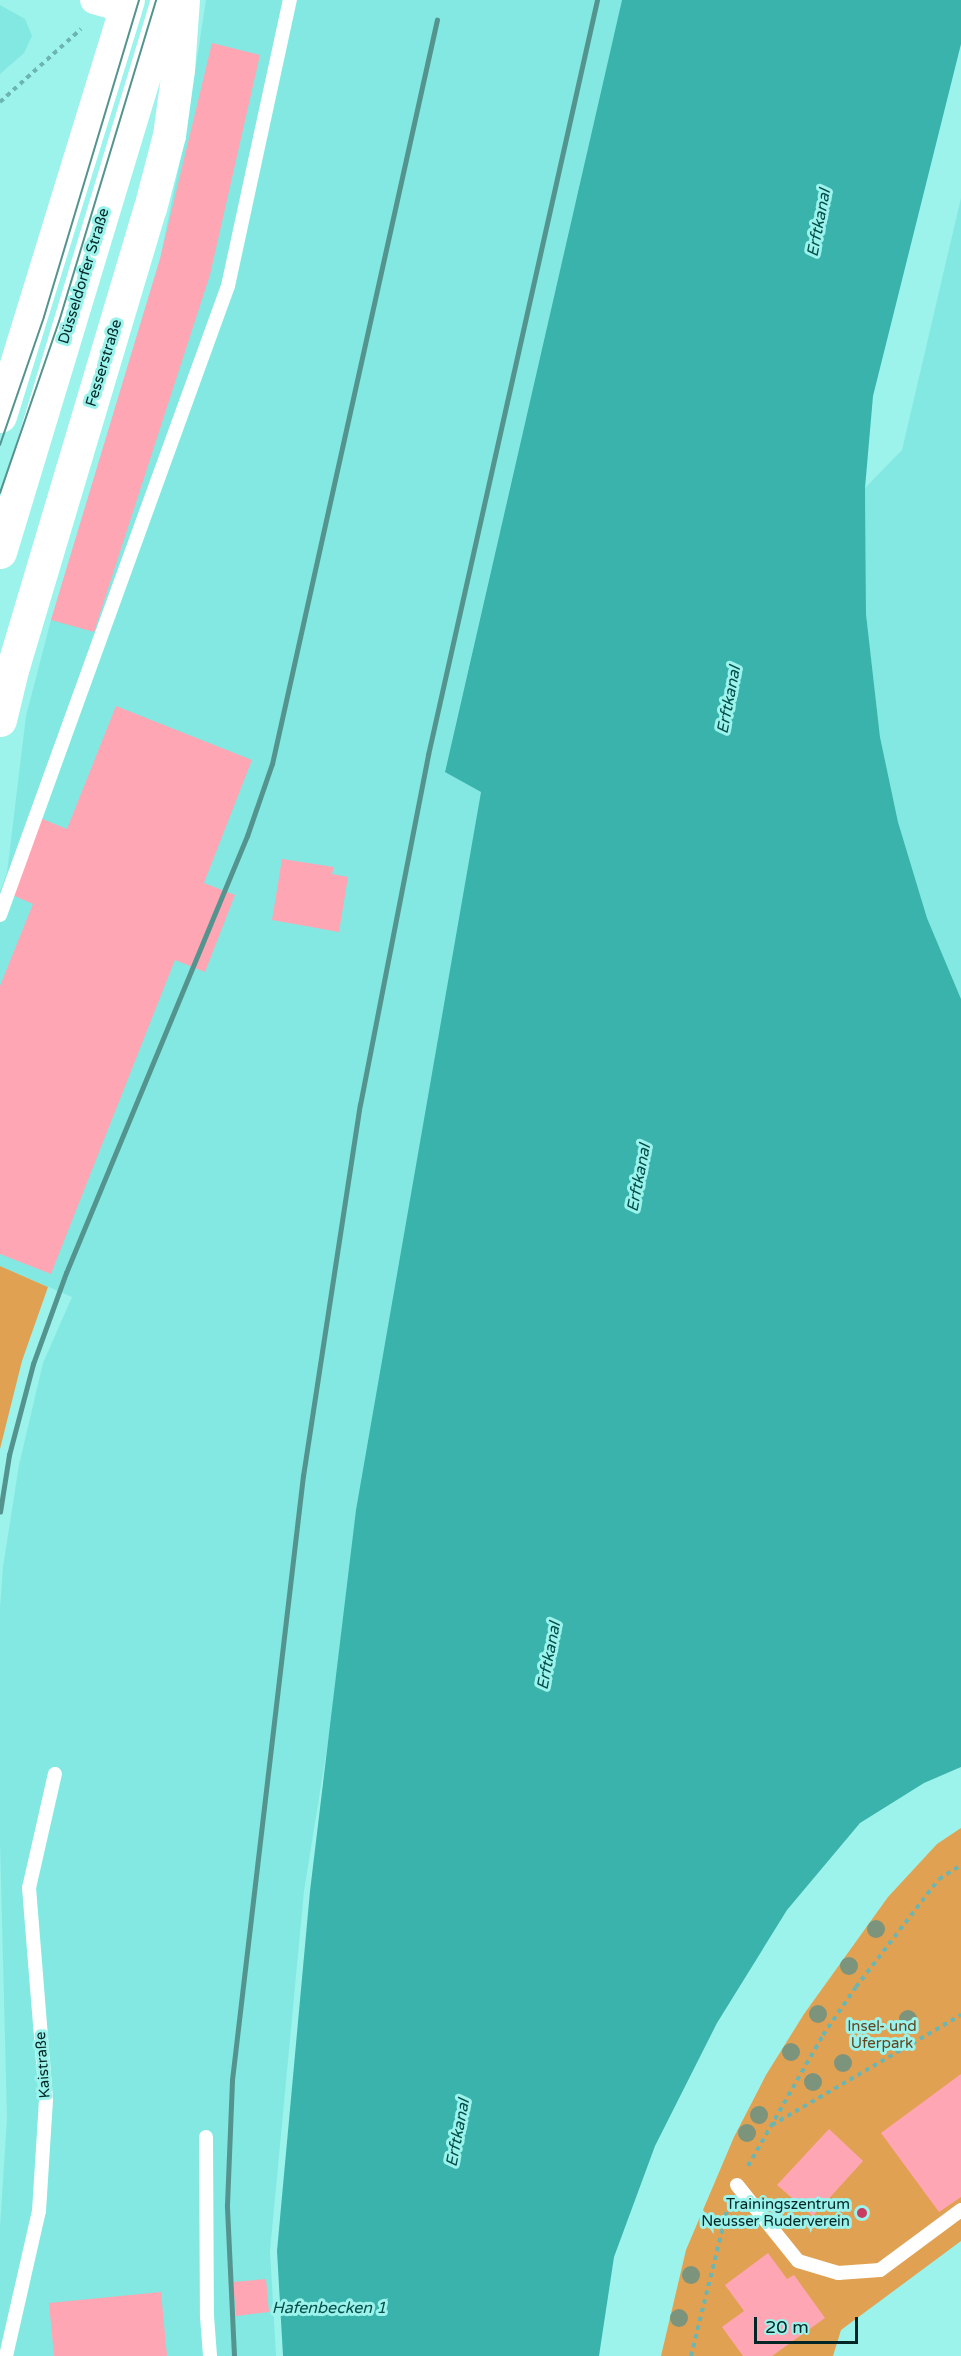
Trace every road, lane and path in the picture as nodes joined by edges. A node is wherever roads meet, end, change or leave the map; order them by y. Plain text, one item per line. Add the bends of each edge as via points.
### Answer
1 (94, 0) edge
2 (167, 0) edge
3 (183, 0) edge
4 (290, 0) edge
5 (127, 5) edge
6 (0, 102) edge
7 (0, 416) edge
8 (0, 552) edge
9 (0, 720) edge
10 (0, 915) edge
11 (55, 1774) dead end
12 (961, 1865) edge
13 (961, 2015) edge
14 (771, 2126) junction
15 (206, 2137) dead end
16 (736, 2185) junction
17 (961, 2210) edge
18 (6, 2356) edge
19 (210, 2356) edge
20 (690, 2356) edge

1 - 5 street
2 - 8 main road, Düsseldorfer Straße
3 - 9 main road, Fesserstraße via 178,69 166,145 150,208
4 - 10 lane via 228,286
5 - 6 path via 75,32
5 - 7 main road
11 - 18 lane, Kaistraße via 29,1888 46,2099 39,2211
12 - 14 path via 939,1879 887,1944 823,2035
13 - 14 path
14 - 16 path
15 - 19 lane
16 - 17 lane via 798,2261 838,2273 880,2270
16 - 20 path

